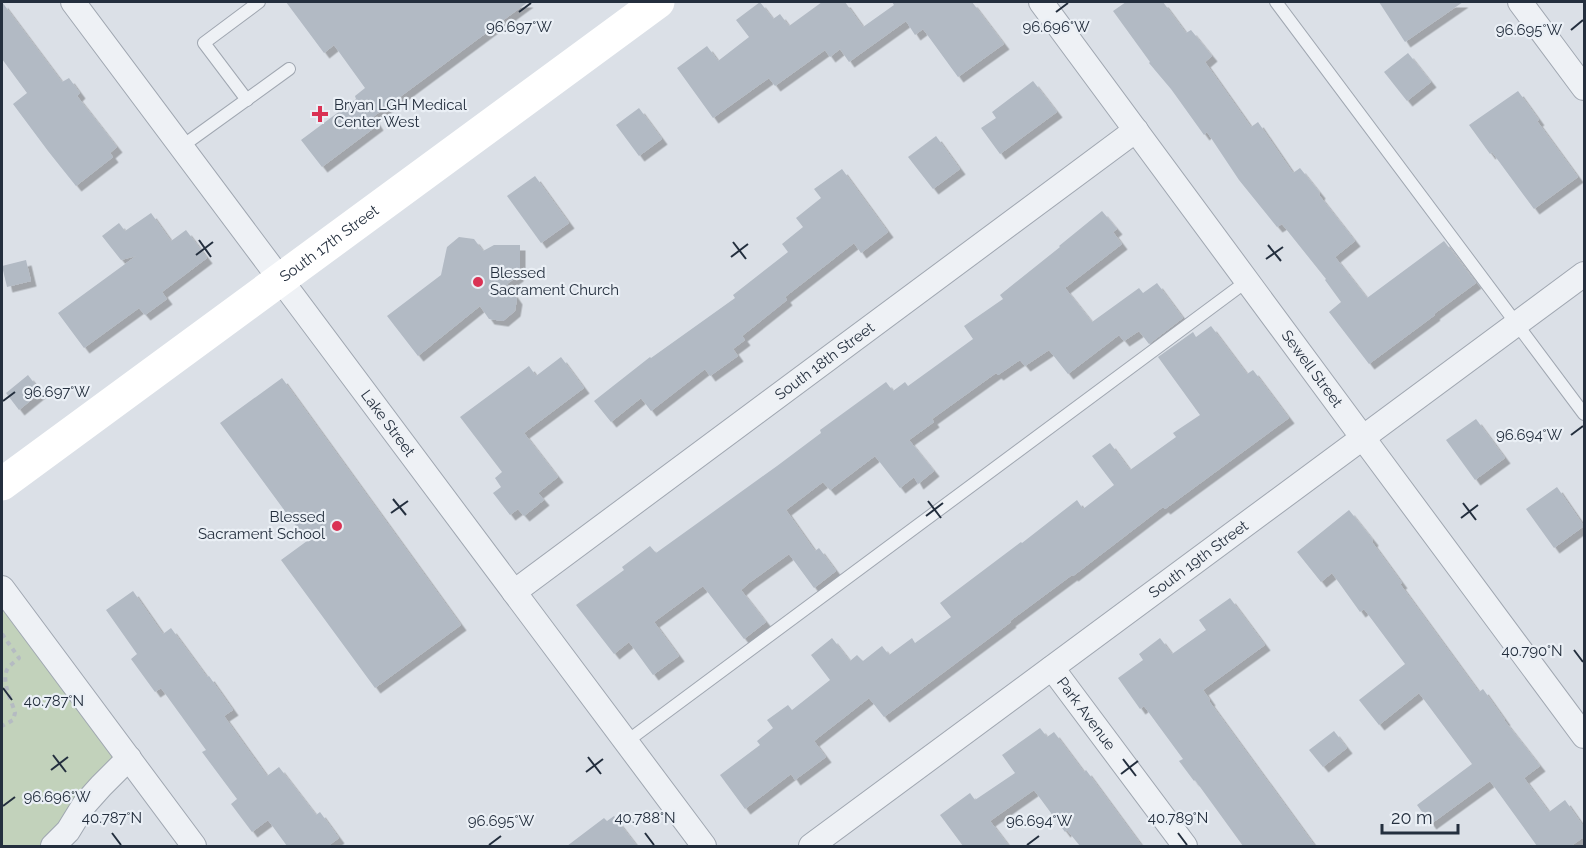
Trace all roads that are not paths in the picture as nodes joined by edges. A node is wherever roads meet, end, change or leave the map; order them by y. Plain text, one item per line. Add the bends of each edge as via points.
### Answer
1 (73, 2) edge
2 (260, 2) edge
3 (658, 2) edge
4 (1041, 2) edge
5 (1275, 2) edge
6 (1520, 2) edge
7 (289, 69) dead end
8 (1584, 88) edge
9 (247, 100) junction
10 (1136, 130) junction
11 (181, 147) junction
12 (1584, 274) edge
13 (280, 280) junction
14 (1247, 281) junction
15 (1517, 324) junction
16 (1584, 414) edge
17 (1362, 438) junction
18 (2, 484) edge
19 (2, 588) edge
20 (514, 592) junction
21 (1052, 668) junction
22 (1584, 736) edge
23 (626, 742) junction
24 (129, 758) junction
25 (53, 846) edge
26 (194, 846) edge
27 (704, 846) edge
28 (811, 846) edge
29 (1185, 846) edge

1 - 11 street, Lake Street
2 - 9 lane via 204,43
3 - 13 main road, South 17th Street
4 - 10 street, Sewell Street
5 - 15 lane
6 - 8 street
7 - 9 lane
9 - 11 lane
10 - 14 street, Sewell Street
10 - 20 street, South 18th Street
11 - 13 street, Lake Street
12 - 15 street, South 19th Street
13 - 18 main road, South 17th Street
13 - 20 street, Lake Street
14 - 17 street, Sewell Street
14 - 23 lane
15 - 16 lane
15 - 17 street, South 19th Street
17 - 21 street, South 19th Street
17 - 22 street, Sewell Street
19 - 24 street
20 - 23 street, Lake Street
21 - 28 street, South 19th Street
21 - 29 street, Park Avenue
23 - 27 street, Lake Street
24 - 25 street via 84,805
24 - 26 street

